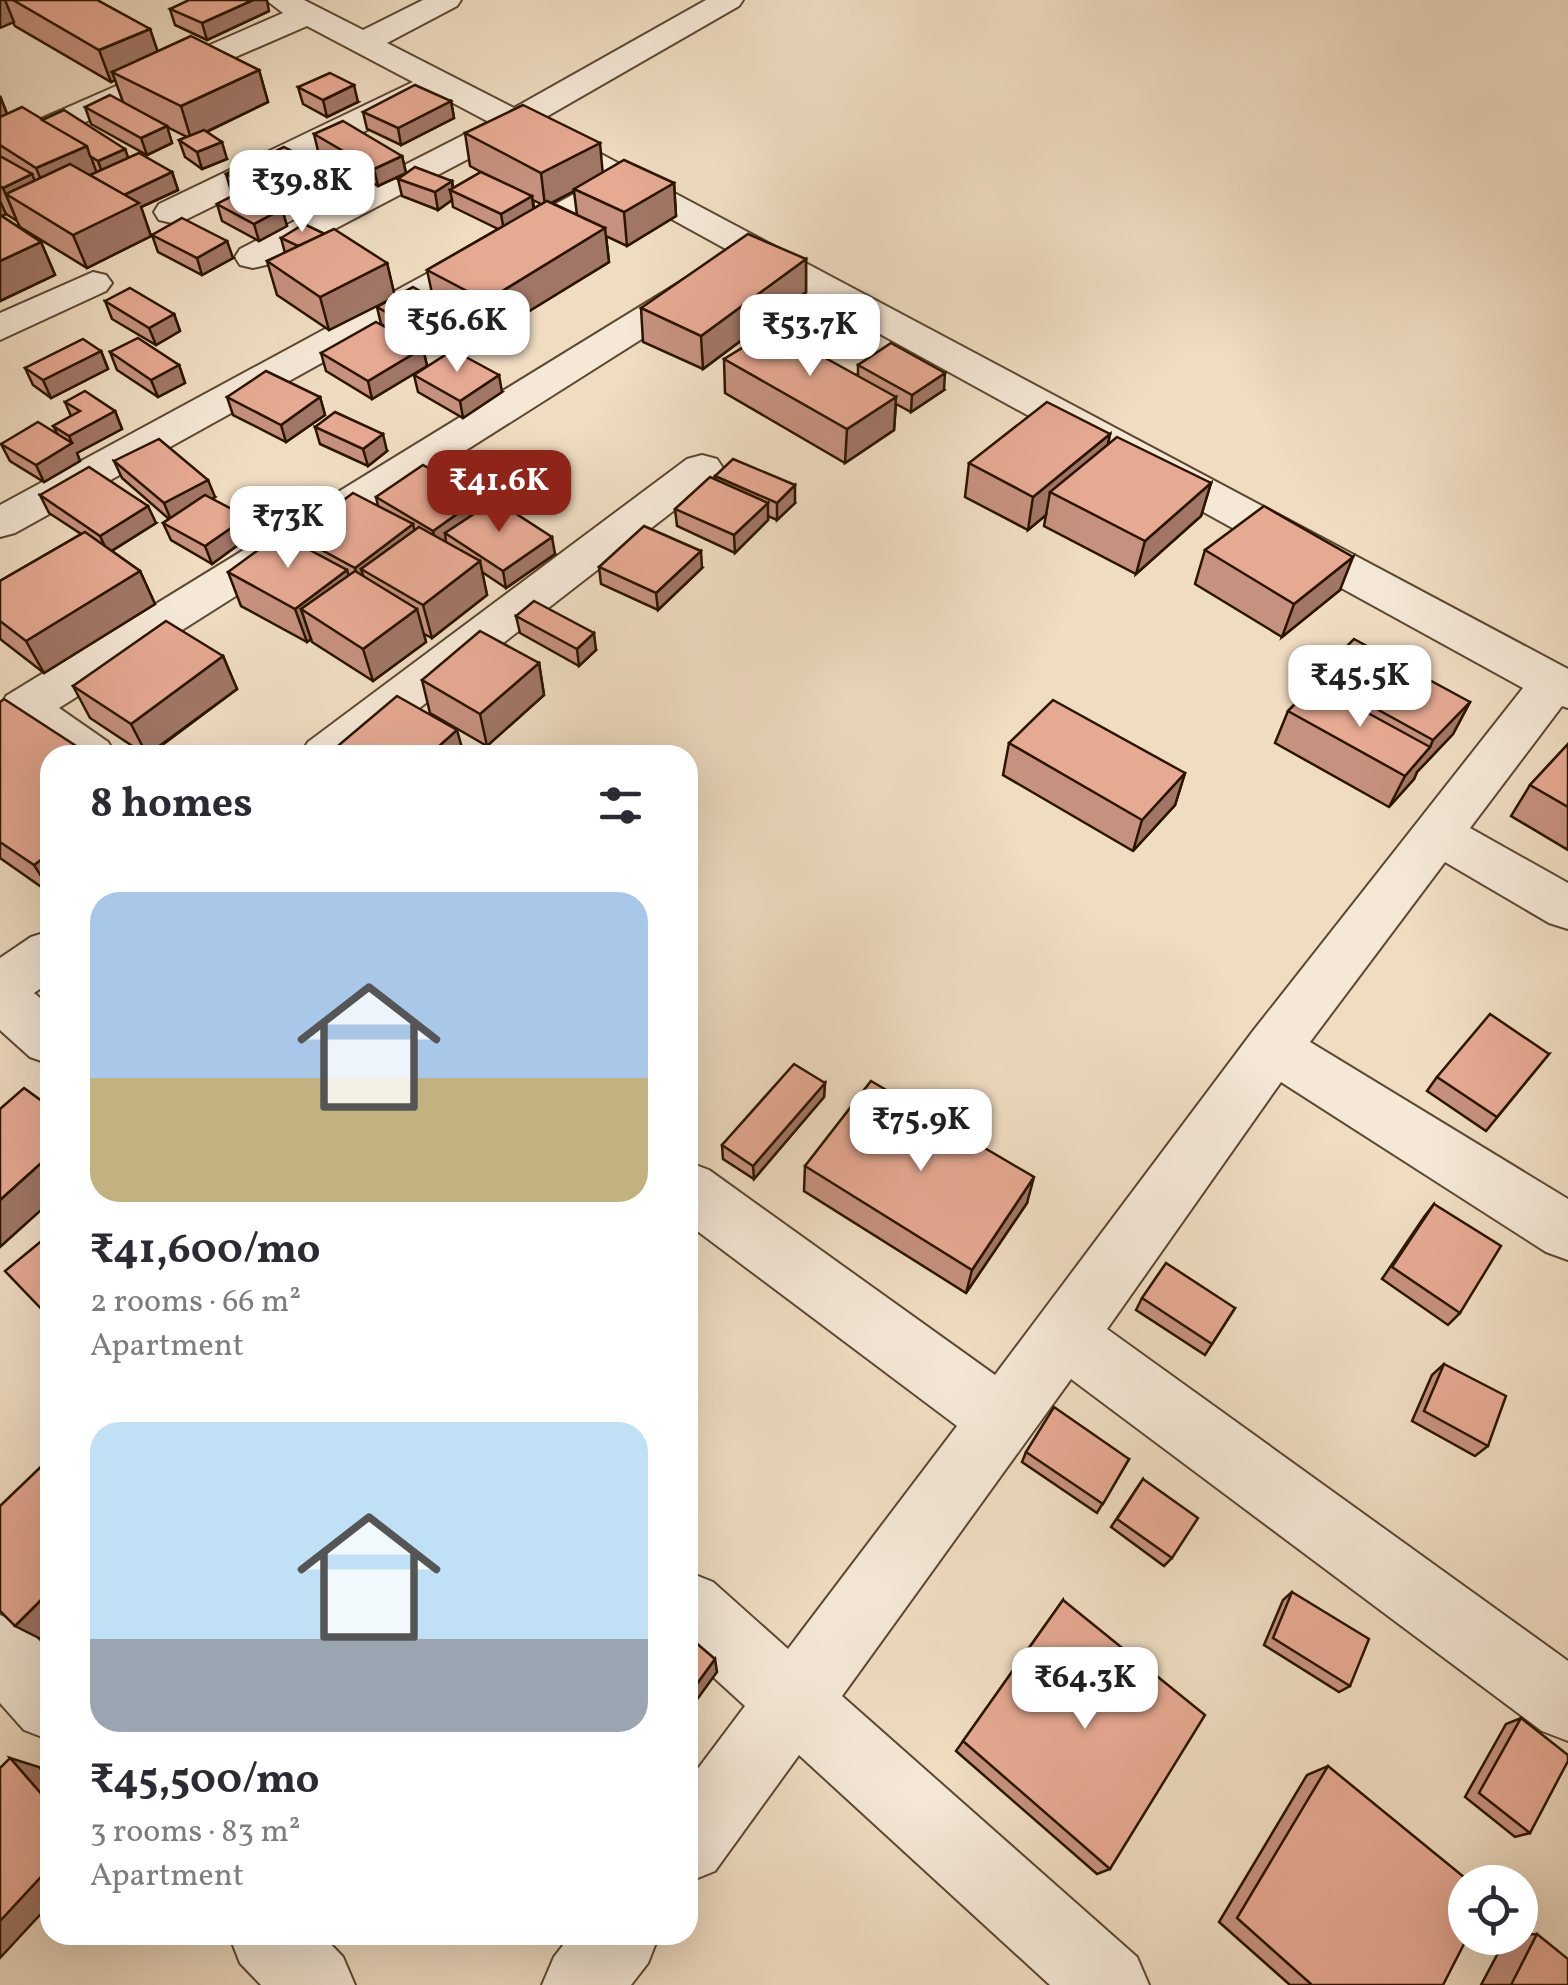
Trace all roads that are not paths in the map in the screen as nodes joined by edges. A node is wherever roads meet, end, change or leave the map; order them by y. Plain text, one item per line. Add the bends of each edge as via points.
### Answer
1 (446, 0) edge
2 (728, 0) edge
3 (296, 7) edge
4 (364, 42) junction
5 (439, 81) junction
6 (516, 121) junction
7 (0, 149) edge
8 (626, 180) junction
9 (172, 212) dead end
10 (757, 250) junction
11 (253, 258) dead end
12 (93, 283) dead end
13 (0, 328) edge
14 (702, 468) dead end
15 (0, 523) edge
16 (1561, 687) edge
17 (12, 716) edge
18 (71, 745) edge
19 (338, 745) edge
20 (1438, 834) junction
21 (1568, 908) edge
22 (40, 960) edge
23 (0, 988) edge
24 (0, 996) edge
25 (40, 1031) edge
26 (1273, 1048) junction
27 (698, 1195) edge
28 (1568, 1232) edge
29 (1064, 1336) junction
30 (1001, 1419) junction
31 (698, 1616) edge
32 (0, 1651) edge
33 (40, 1693) edge
34 (794, 1701) junction
35 (1568, 1705) edge
36 (698, 1831) edge
37 (277, 1945) edge
38 (612, 1945) edge
39 (315, 1985) edge
40 (582, 1985) edge
41 (1109, 1985) edge

1 - 4 street
2 - 6 street
3 - 4 street
3 - 7 street
4 - 5 street
5 - 6 street
5 - 9 street
6 - 8 street
6 - 11 street
8 - 10 street
8 - 15 street
10 - 16 street
10 - 17 street
12 - 13 street
14 - 19 street
16 - 20 street
17 - 18 street
20 - 21 street
20 - 26 street
22 - 23 street
24 - 25 street
26 - 28 street
26 - 29 street
27 - 30 street
29 - 30 street
29 - 35 street
30 - 34 street
31 - 34 street
32 - 33 street
34 - 36 street
34 - 41 street
37 - 39 street
38 - 40 street

